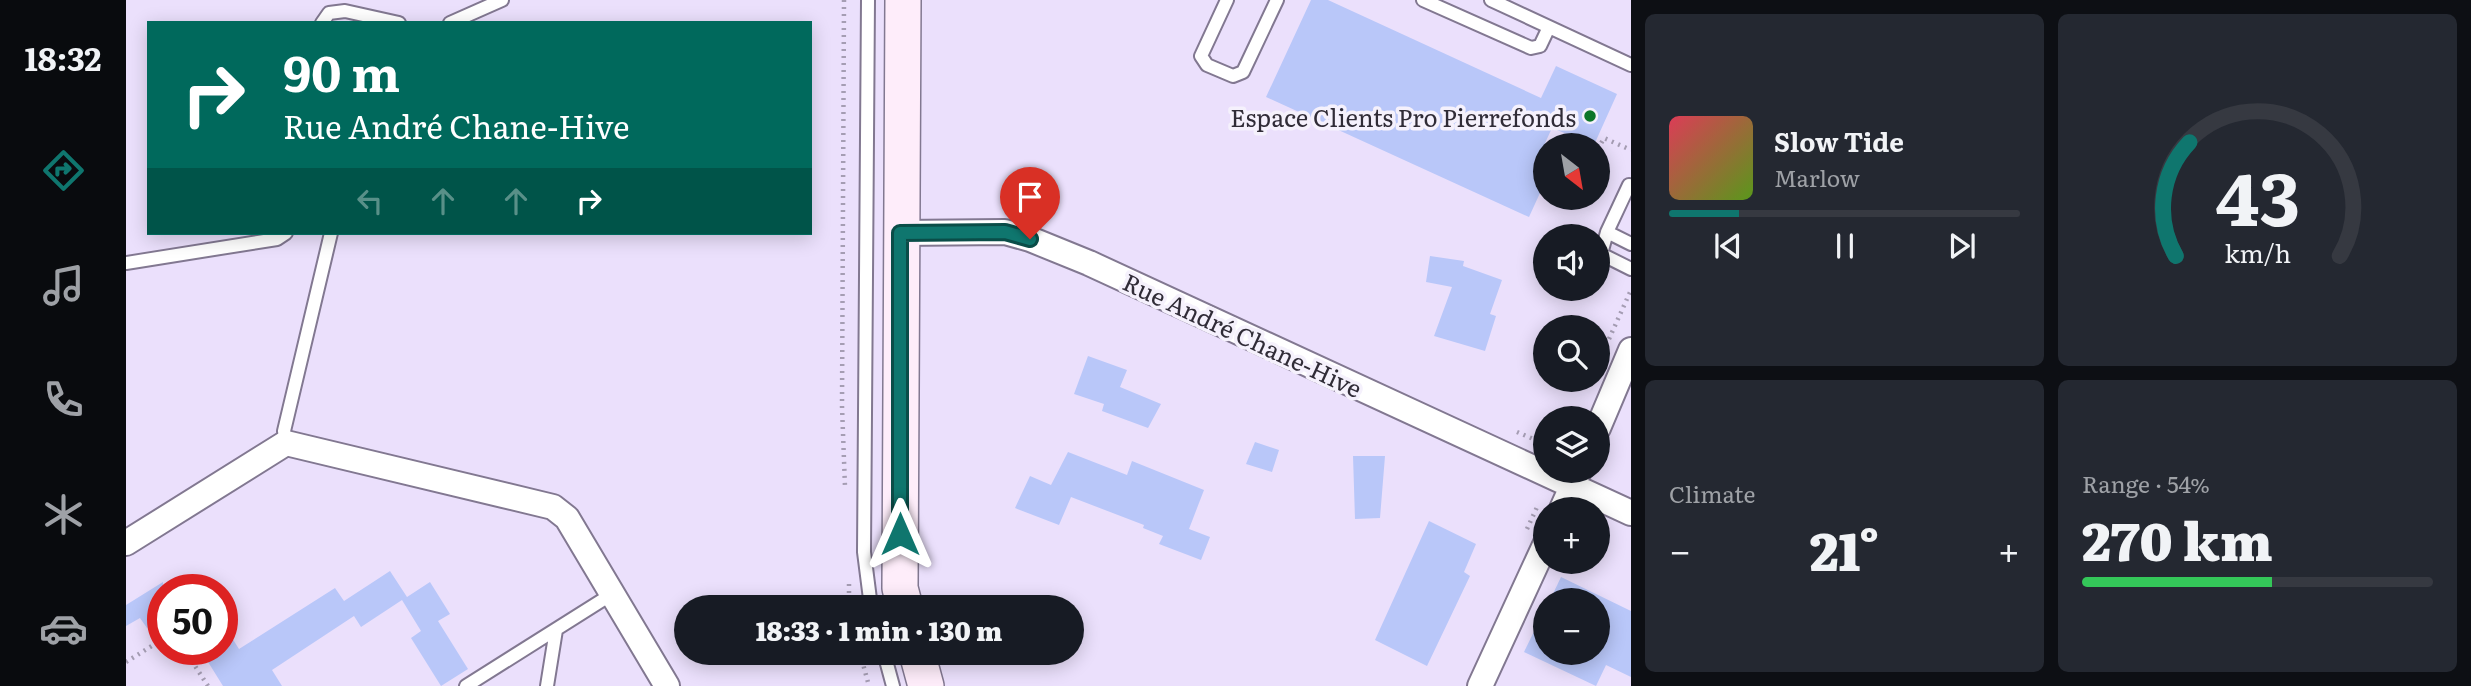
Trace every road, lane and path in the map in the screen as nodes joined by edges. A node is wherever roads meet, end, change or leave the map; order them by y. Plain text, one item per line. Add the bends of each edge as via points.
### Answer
1 (502, 0) edge
2 (844, 0) edge
3 (868, 0) edge
4 (903, 0) edge
5 (1227, 0) edge
6 (1277, 0) edge
7 (1423, 0) edge
8 (1491, 0) edge
9 (323, 21) edge
10 (390, 21) edge
11 (455, 21) edge
12 (1549, 27) junction
13 (1631, 65) edge
14 (1610, 141) edge
15 (1631, 150) edge
16 (1629, 185) dead end
17 (1610, 226) edge
18 (900, 233) junction
19 (1610, 234) edge
20 (283, 235) edge
21 (331, 235) edge
22 (1631, 244) edge
23 (1610, 258) edge
24 (126, 263) edge
25 (1631, 269) edge
26 (1631, 290) edge
27 (1619, 346) edge
28 (1604, 406) edge
29 (286, 443) junction
30 (1533, 459) edge
31 (1571, 483) edge
32 (1584, 483) edge
33 (1558, 497) edge
34 (845, 500) dead end
35 (1631, 513) edge
36 (126, 543) edge
37 (1533, 545) edge
38 (848, 580) dead end
39 (612, 594) junction
40 (849, 595) edge
41 (869, 595) edge
42 (902, 595) edge
43 (556, 631) junction
44 (147, 649) edge
45 (126, 662) edge
46 (194, 665) edge
47 (863, 665) edge
48 (887, 665) edge
49 (920, 665) edge
50 (208, 686) edge
51 (466, 686) edge
52 (547, 686) edge
53 (667, 686) edge
54 (869, 686) edge
55 (892, 686) edge
56 (926, 686) edge
57 (1480, 686) edge

1 - 11 lane
2 - 34 path
3 - 41 lane via 864,552
4 - 18 main road
5 - 6 lane via 1202,56 1207,65 1233,76 1243,72
7 - 12 lane via 1531,48 1540,46
8 - 12 lane
9 - 10 lane via 329,13 345,11
12 - 13 lane
14 - 15 path
16 - 17 lane
18 - 30 street, Rue André Chane-Hive via 1005,232 1030,239
18 - 42 main road
19 - 22 lane
20 - 24 lane
21 - 29 lane via 284,431
23 - 25 lane
26 - 27 path
27 - 28 street
29 - 36 street
29 - 39 street via 552,507 567,518
31 - 33 street
32 - 35 street, Rue André Chane-Hive
37 - 57 street
38 - 40 path
39 - 43 lane
39 - 53 street
43 - 51 lane
43 - 52 lane
44 - 45 path
46 - 50 path
47 - 54 path
48 - 55 lane
49 - 56 main road

